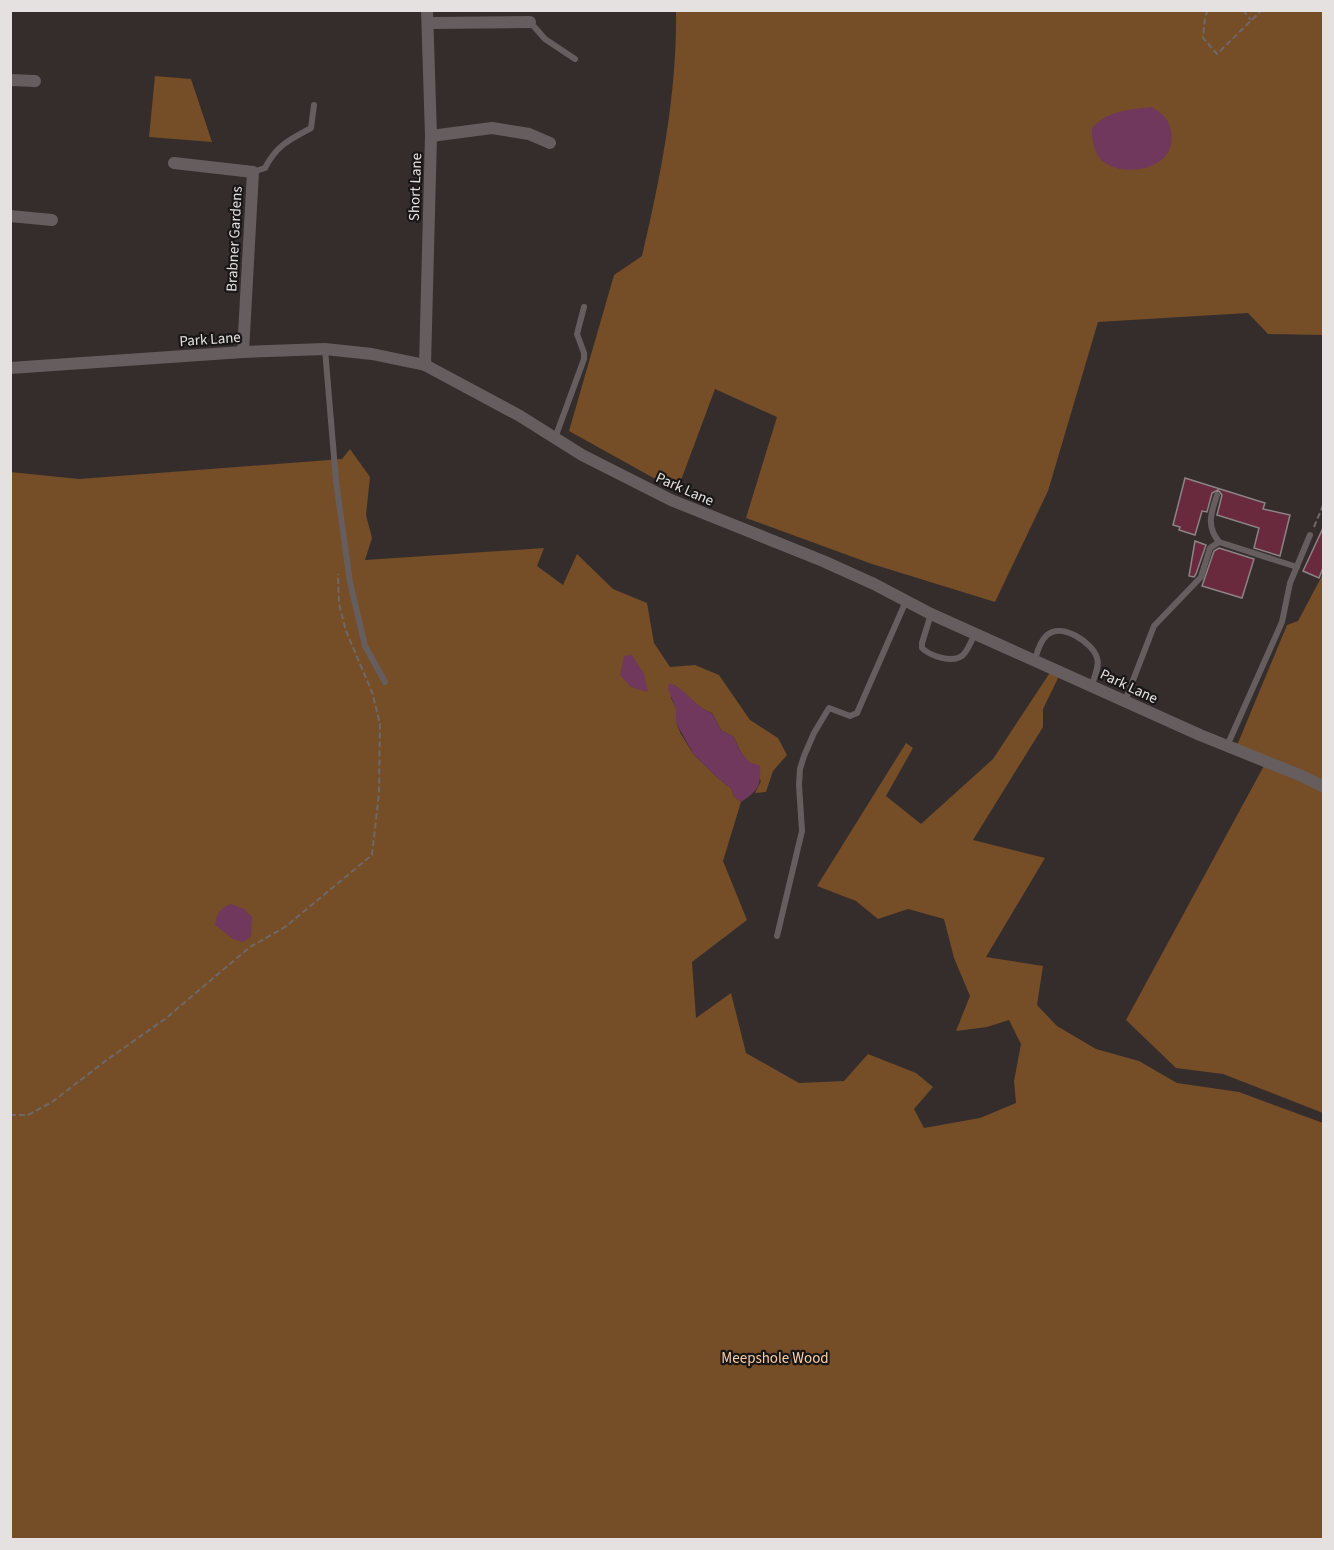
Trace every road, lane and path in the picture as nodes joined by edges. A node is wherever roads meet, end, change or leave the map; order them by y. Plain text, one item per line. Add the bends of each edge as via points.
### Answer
1 (1208, 10) edge
2 (1243, 10) edge
3 (1262, 10) edge
4 (428, 17) edge
5 (1251, 20) junction
6 (530, 22) joint
7 (575, 59) dead end
8 (10, 80) edge
9 (35, 81) dead end
10 (314, 105) dead end
11 (431, 136) junction
12 (550, 143) dead end
13 (174, 162) dead end
14 (253, 172) junction
15 (10, 216) edge
16 (52, 220) dead end
17 (584, 307) dead end
18 (325, 350) junction
19 (243, 352) junction
20 (425, 365) junction
21 (10, 368) edge
22 (555, 438) junction
23 (1217, 495) dead end
24 (1323, 503) edge
25 (1310, 535) joint
26 (1219, 542) junction
27 (337, 565) dead end
28 (1297, 567) junction
29 (906, 601) junction
30 (931, 614) junction
31 (975, 634) junction
32 (1035, 660) junction
33 (386, 682) dead end
34 (1092, 685) junction
35 (1125, 701) junction
36 (1227, 746) junction
37 (1323, 787) edge
38 (777, 936) dead end
39 (10, 1115) edge

1 - 5 path via 1203,38 1217,54
2 - 5 path
3 - 5 path
4 - 6 street
4 - 11 street, Short Lane
6 - 7 lane via 545,39
8 - 9 street
10 - 14 lane via 311,128 292,136 277,149 266,168
11 - 12 street via 492,128 529,134
11 - 20 street, Short Lane
13 - 14 street, Brabner Gardens
14 - 19 street, Brabner Gardens
15 - 16 street
17 - 22 lane via 577,334 584,359
18 - 19 street, Park Lane
18 - 20 street, Park Lane via 372,354
18 - 33 lane via 336,481 350,582 364,646
19 - 21 street, Park Lane
20 - 22 street, Park Lane
22 - 29 street, Park Lane via 671,500 823,561
23 - 26 lane via 1210,527
24 - 25 path
25 - 28 lane
26 - 28 lane
26 - 35 lane via 1210,548 1201,577 1154,626
27 - 39 path via 339,604 346,631 372,692 380,724 379,793 372,855 285,927 250,947 165,1019 52,1102 28,1115
28 - 36 lane via 1282,622
29 - 30 street, Park Lane
29 - 38 lane via 857,713 850,716 829,708 804,756 799,785 802,831
30 - 31 street, Park Lane
30 - 31 lane via 922,643 930,654 958,658
31 - 32 street, Park Lane
32 - 34 street, Park Lane
32 - 34 lane via 1047,635 1071,634 1097,656
34 - 35 street, Park Lane
35 - 36 street, Park Lane
36 - 37 street, Park Lane

